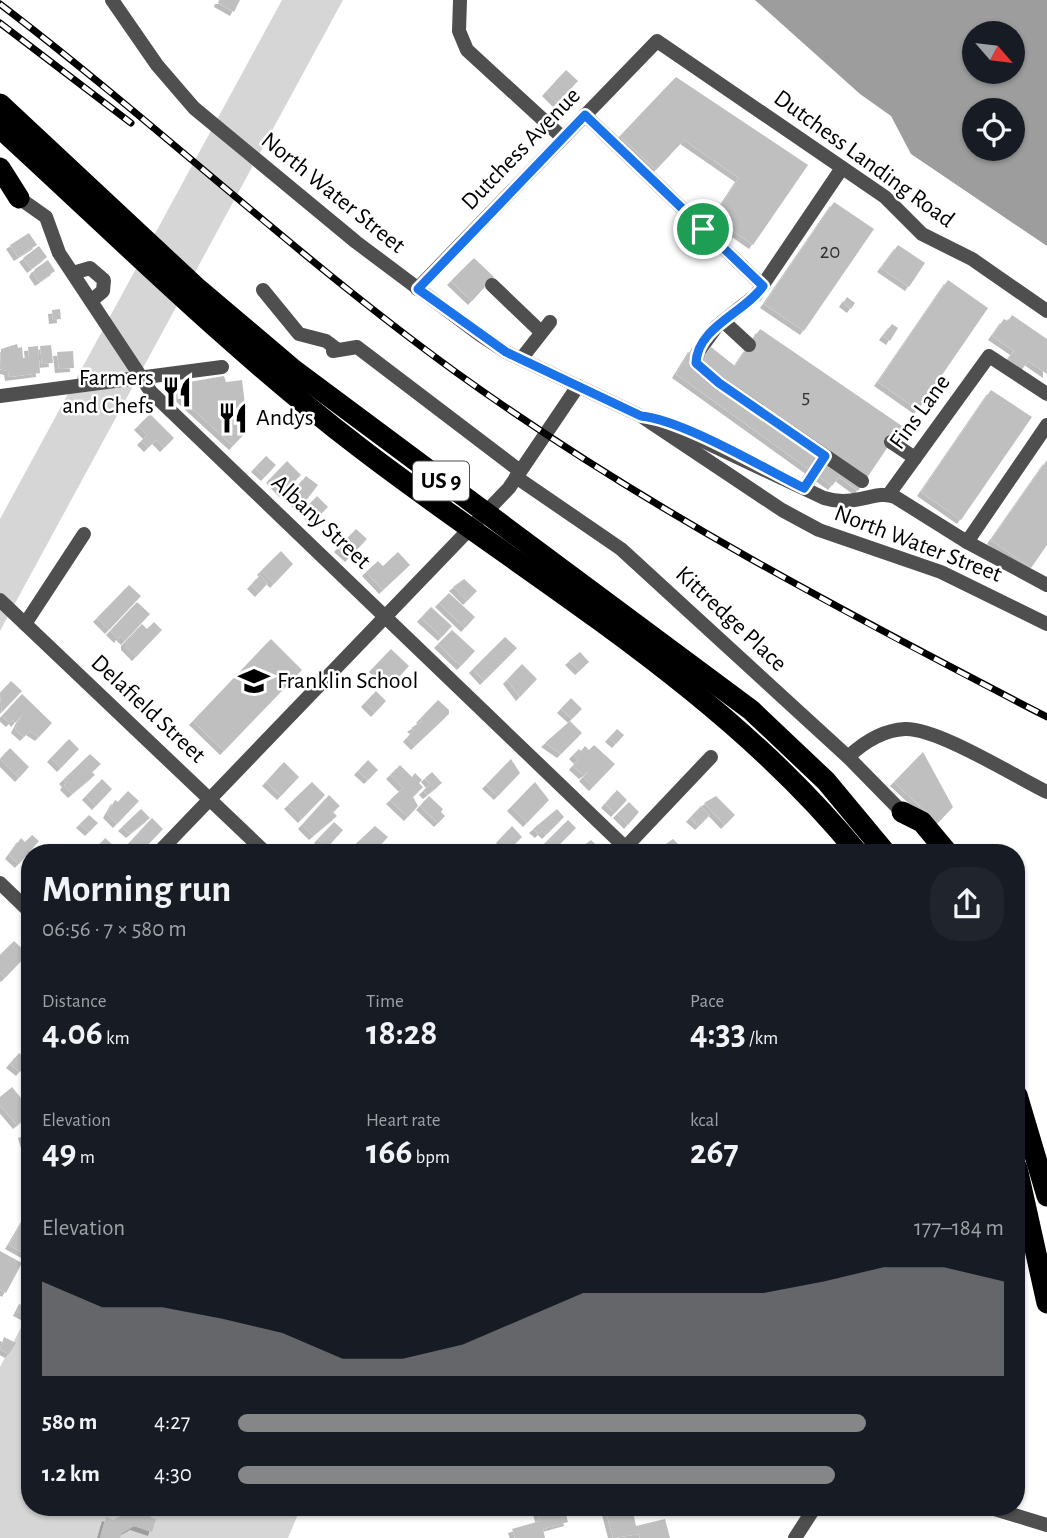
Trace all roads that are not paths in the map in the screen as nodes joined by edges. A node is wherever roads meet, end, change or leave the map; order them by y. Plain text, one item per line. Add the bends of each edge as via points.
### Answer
1 (112, 0) edge
2 (460, 0) edge
3 (656, 41) joint
4 (0, 104) edge
5 (585, 115) junction
6 (0, 128) edge
7 (563, 138) junction
8 (0, 168) edge
9 (842, 168) junction
10 (19, 198) joint
11 (73, 273) junction
12 (492, 285) dead end
13 (763, 286) junction
14 (418, 289) junction
15 (263, 290) dead end
16 (91, 301) junction
17 (1047, 311) edge
18 (723, 321) junction
19 (749, 345) dead end
20 (521, 359) junction
21 (222, 367) dead end
22 (142, 379) junction
23 (574, 391) junction
24 (2, 393) edge
25 (1047, 394) edge
26 (641, 416) junction
27 (1047, 425) edge
28 (891, 442) dead end
29 (825, 456) junction
30 (915, 458) junction
31 (517, 475) junction
32 (862, 481) dead end
33 (804, 488) junction
34 (889, 495) junction
35 (84, 534) dead end
36 (967, 542) junction
37 (1047, 584) edge
38 (0, 600) edge
39 (387, 616) junction
40 (25, 624) junction
41 (1047, 624) edge
42 (711, 757) dead end
43 (848, 757) junction
44 (1047, 792) edge
45 (209, 799) junction
46 (902, 812) joint
47 (167, 844) edge
48 (257, 844) edge
49 (619, 844) edge
50 (632, 844) edge
51 (850, 844) edge
52 (878, 844) edge
53 (941, 844) edge
54 (2, 890) edge
55 (21, 905) edge
56 (1025, 1122) edge
57 (1047, 1196) edge
58 (1025, 1204) edge
59 (1047, 1303) edge
60 (809, 1516) edge
61 (1018, 1516) edge
62 (1047, 1525) edge
63 (795, 1538) edge

1 - 14 street, North Water Street via 194,108
2 - 7 street via 459,31 467,50
3 - 5 street, Dutchess Avenue
3 - 9 street, Dutchess Landing Road
4 - 52 highway, US 9 via 196,287 313,385 751,710 826,781
5 - 7 street, Dutchess Avenue
5 - 13 street
6 - 51 highway, US 9 via 189,305 297,398 734,724 790,776
7 - 14 street, Dutchess Avenue
8 - 10 highway
9 - 13 street
9 - 17 street, Dutchess Landing Road via 885,197 922,234 972,259
10 - 11 street, Albany Street via 46,217
11 - 16 street, Albany Street
11 - 16 street via 90,268 104,280 103,291
12 - 20 street via 545,326
13 - 18 street
14 - 20 street, North Water Street via 492,344
15 - 31 street, Kittredge Place via 299,334 326,341 336,351 357,347
16 - 22 street, Albany Street
18 - 19 street
18 - 29 street via 698,352 699,367
20 - 23 street, North Water Street
21 - 22 street
22 - 24 street
22 - 39 street, Albany Street
23 - 26 street, North Water Street
23 - 31 street
25 - 30 street, Fins Lane via 989,356
26 - 33 street via 682,429
26 - 41 street, North Water Street via 819,530 941,572
27 - 36 street
28 - 30 street
29 - 32 street
29 - 33 street
30 - 34 street, Fins Lane
31 - 39 street
31 - 43 street, Kittredge Place via 621,549
33 - 34 street via 843,503
34 - 36 street
35 - 40 street
36 - 37 street
38 - 40 street, Delafield Street
39 - 45 street
39 - 49 street, Albany Street
40 - 45 street, Delafield Street
42 - 50 street
43 - 44 street via 887,733 919,730
43 - 46 street, Kittredge Place
45 - 47 street
45 - 48 street, Delafield Street
46 - 53 highway via 922,821
54 - 55 street
56 - 57 highway
58 - 59 highway
60 - 63 street
61 - 62 street

